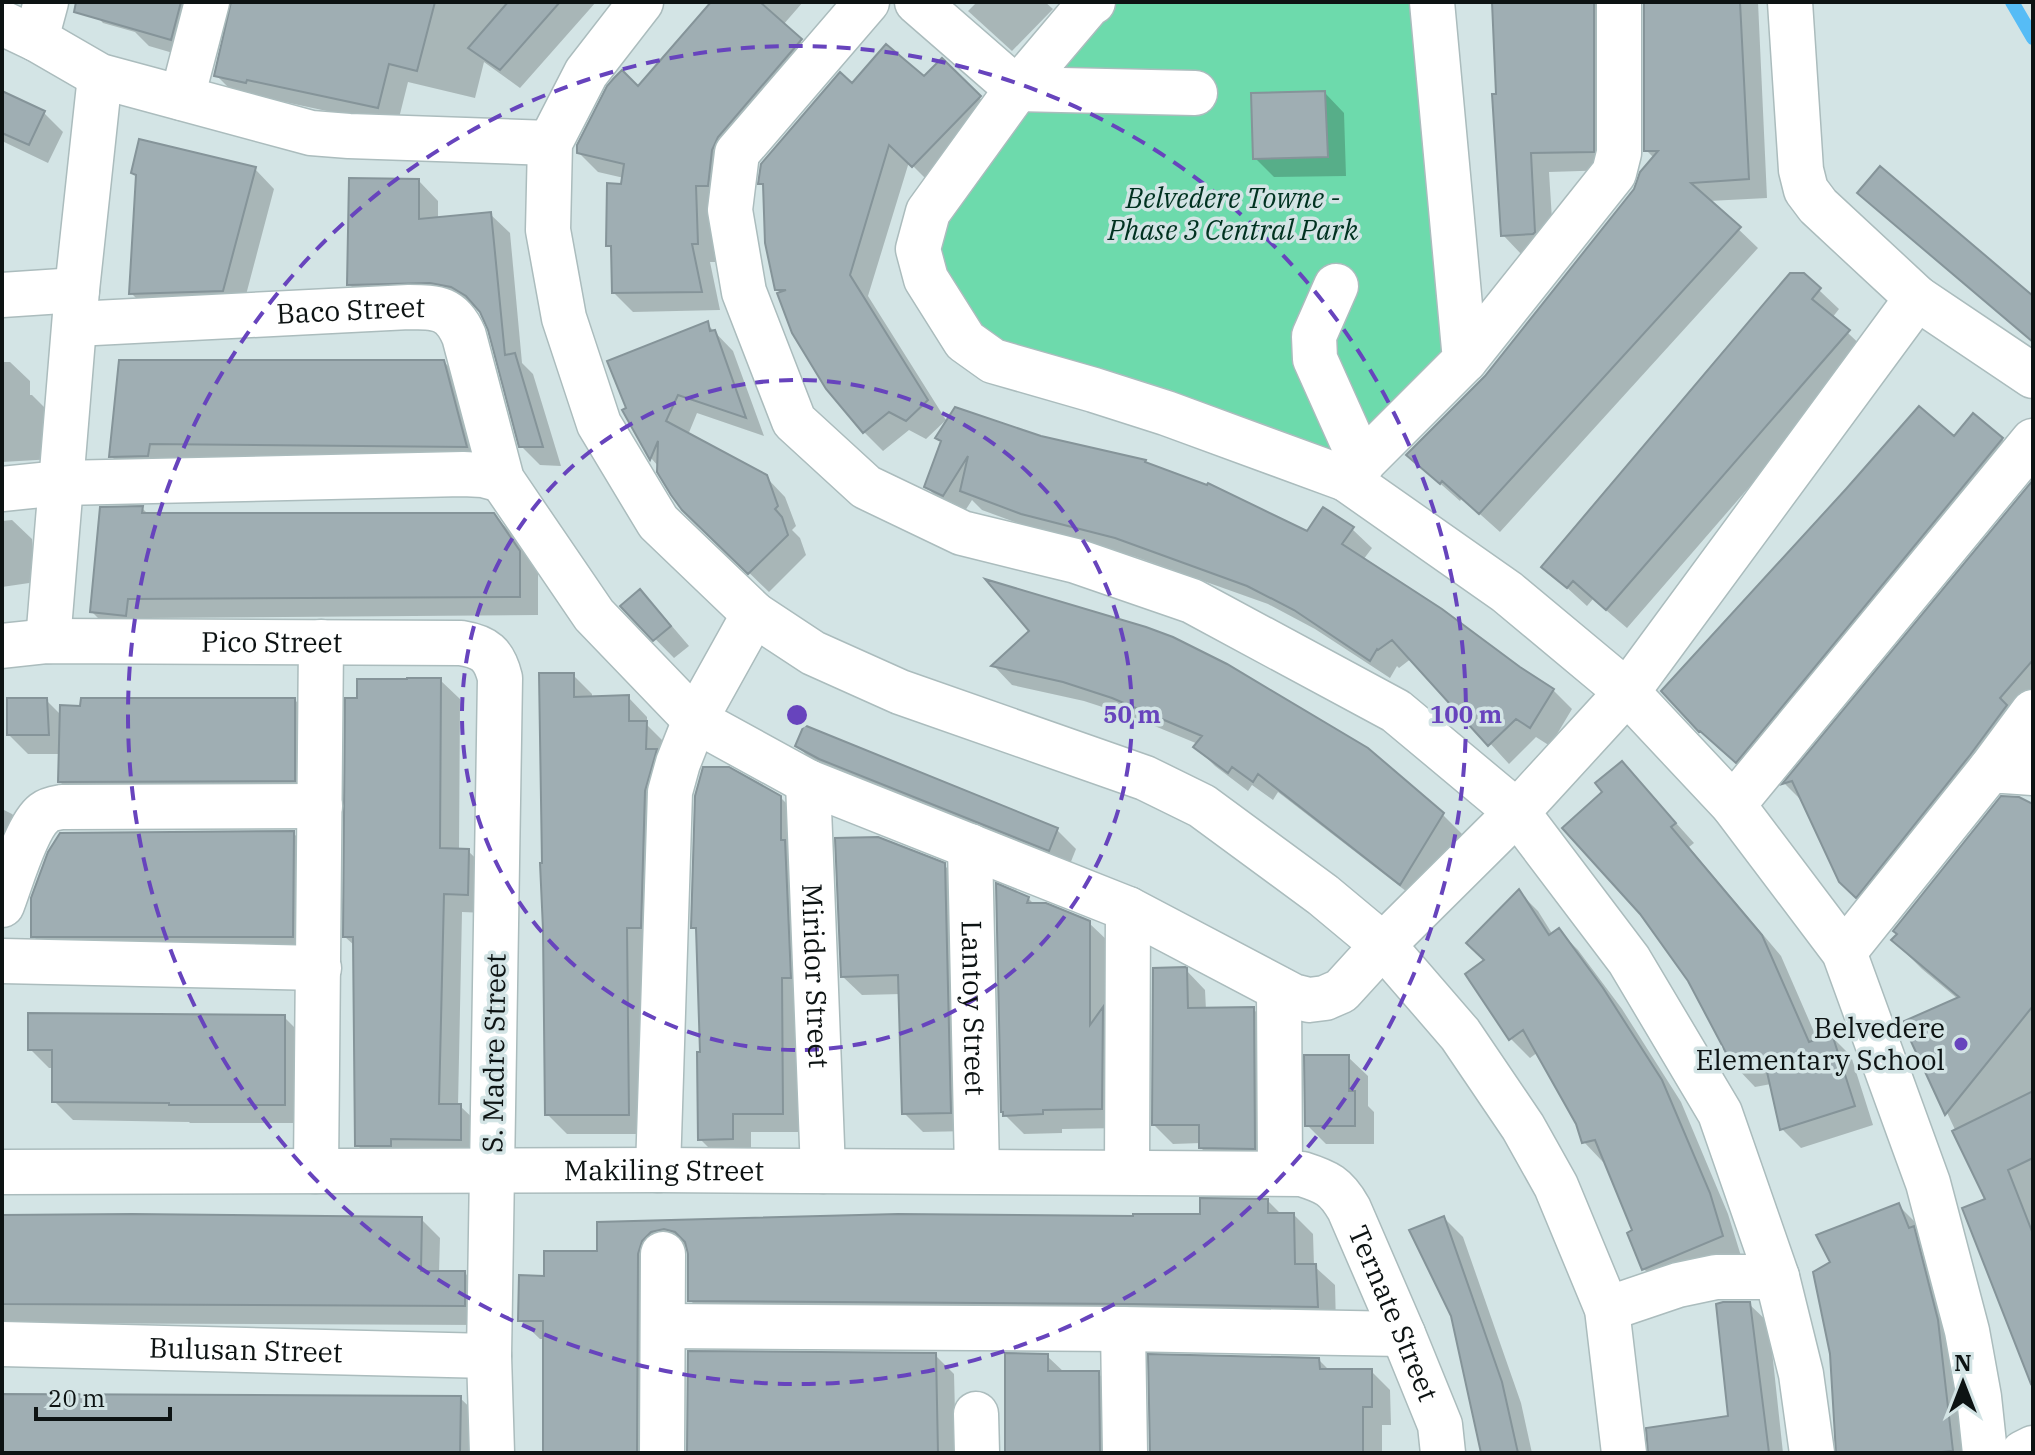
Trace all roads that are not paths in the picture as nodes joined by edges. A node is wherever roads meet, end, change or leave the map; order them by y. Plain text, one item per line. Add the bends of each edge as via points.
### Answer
1 (207, 2) edge
2 (641, 2) edge
3 (867, 2) edge
4 (917, 2) edge
5 (1093, 2) edge
6 (1432, 2) edge
7 (1619, 2) edge
8 (1790, 2) edge
9 (28, 21) edge
10 (100, 76) junction
11 (1017, 89) junction
12 (1195, 93) dead end
13 (182, 98) junction
14 (550, 143) junction
15 (1336, 286) dead end
16 (2, 295) edge
17 (1917, 298) junction
18 (76, 307) junction
19 (1465, 360) junction
20 (2033, 376) edge
21 (2033, 441) edge
22 (1354, 472) junction
23 (502, 480) junction
24 (61, 483) junction
25 (2, 489) edge
26 (754, 614) junction
27 (48, 641) junction
28 (321, 642) junction
29 (2, 646) edge
30 (490, 655) joint
31 (1627, 692) junction
32 (2033, 712) edge
33 (695, 720) junction
34 (1990, 770) junction
35 (2033, 773) edge
36 (808, 782) junction
37 (1733, 805) junction
38 (320, 806) junction
39 (1517, 812) junction
40 (970, 846) junction
41 (2, 905) edge
42 (1128, 909) junction
43 (1383, 945) junction
44 (1844, 952) junction
45 (2, 961) edge
46 (319, 968) junction
47 (1279, 989) junction
48 (492, 1170) junction
49 (658, 1170) junction
50 (316, 1171) junction
51 (823, 1171) junction
52 (977, 1171) junction
53 (2, 1172) edge
54 (1127, 1172) junction
55 (1280, 1173) junction
56 (1326, 1182) joint
57 (663, 1254) dead end
58 (1777, 1277) junction
59 (1607, 1309) junction
60 (663, 1326) junction
61 (1123, 1329) junction
62 (1403, 1334) junction
63 (2, 1344) edge
64 (489, 1356) junction
65 (2033, 1448) edge
66 (492, 1453) edge
67 (662, 1453) edge
68 (1125, 1453) edge
69 (1443, 1453) edge
70 (1624, 1453) edge
71 (1812, 1453) edge
72 (1985, 1453) edge
73 (2023, 1453) edge

1 - 13 street
2 - 14 street via 586,73
3 - 39 street via 737,153 730,210 744,292 794,421 866,487 962,533 1076,561 1192,601 1342,681 1396,711
4 - 11 street
5 - 11 street
6 - 19 street
7 - 19 street via 1619,153 1614,173
8 - 17 street via 1806,190
9 - 10 street
10 - 13 street
10 - 18 street
11 - 12 street
11 - 22 street via 928,212 918,249 926,279 965,341 993,361
13 - 14 street via 311,133
14 - 26 street via 548,230 564,318 599,424 658,522
15 - 22 street via 1314,336 1315,359
16 - 18 street, Baco Street
17 - 20 street
17 - 31 street
18 - 23 street, Baco Street via 428,307 447,312 464,336
18 - 24 street
19 - 22 street
21 - 37 street
22 - 31 street
23 - 24 street via 463,474
23 - 33 street, Baco Street via 594,615
24 - 25 street
24 - 27 street
26 - 33 street
26 - 43 street via 813,653 900,692 1145,778 1202,806
27 - 28 street, Pico Street
27 - 29 street
28 - 30 street, Pico Street via 461,643
28 - 38 street
30 - 48 street, S. Madre Street via 500,678
31 - 37 street
31 - 39 street
32 - 34 street
33 - 36 street, Baco Street
33 - 49 street via 670,792
34 - 35 street
34 - 44 street
36 - 40 street, Baco Street
36 - 51 street, Miridor Street
37 - 44 street
38 - 41 street via 47,810 36,821
38 - 46 street
39 - 43 street
39 - 58 street via 1629,960 1720,1113
40 - 42 street, Baco Street
40 - 52 street, Lantoy Street
42 - 47 street, Baco Street
42 - 54 street
43 - 47 street, Baco Street via 1341,991 1325,998 1309,1000
43 - 59 street via 1460,1034 1523,1127 1556,1186
44 - 72 street via 1928,1183 1967,1331
45 - 46 street
46 - 50 street
47 - 55 street
48 - 49 street, Makiling Street
48 - 50 street, Makiling Street
48 - 64 street, S. Madre Street
49 - 51 street, Makiling Street
50 - 53 street, Makiling Street
51 - 52 street, Makiling Street
52 - 54 street, Makiling Street
54 - 55 street, Makiling Street
55 - 56 street, Makiling Street
56 - 62 street, Ternate Street via 1349,1209
57 - 60 street
58 - 59 street via 1716,1277
58 - 71 street via 1801,1374
59 - 70 street
60 - 61 street
60 - 67 street
61 - 62 street
61 - 68 street
62 - 69 street, Ternate Street via 1440,1425
63 - 64 street, Bulusan Street
64 - 66 street, S. Madre Street
65 - 73 street

